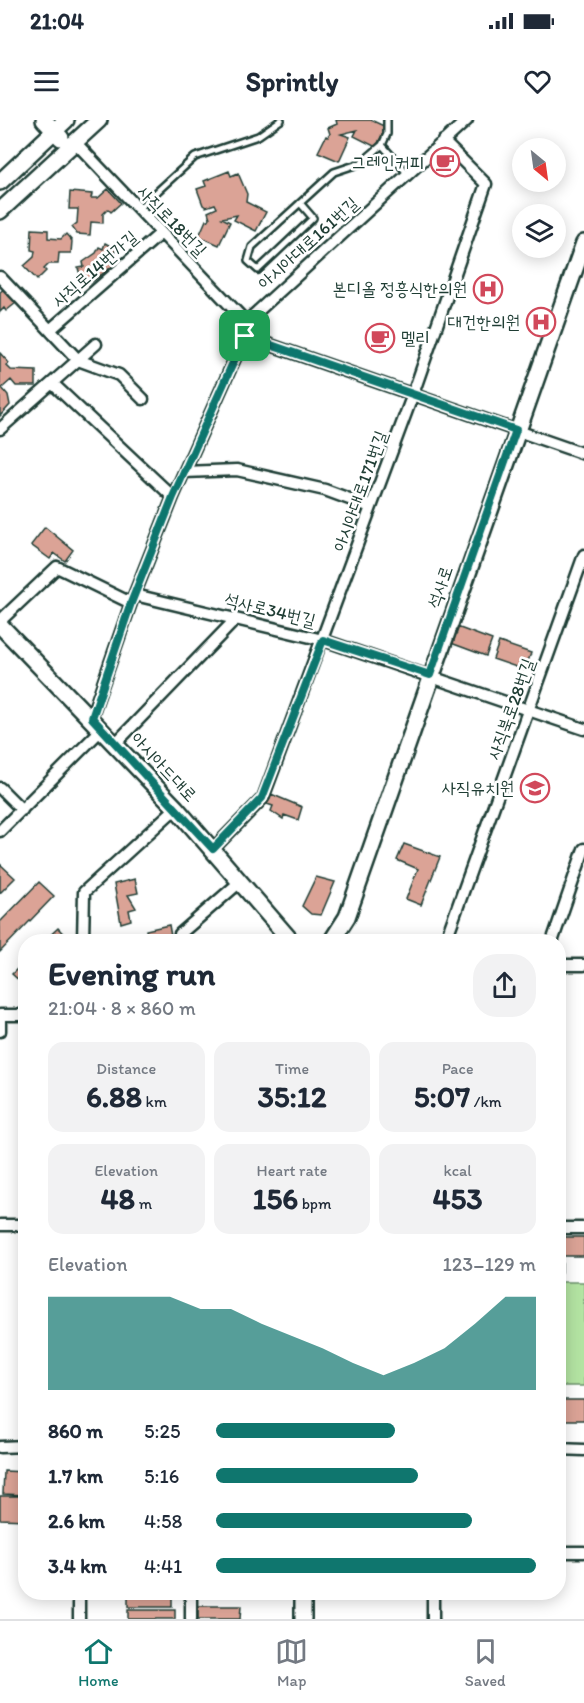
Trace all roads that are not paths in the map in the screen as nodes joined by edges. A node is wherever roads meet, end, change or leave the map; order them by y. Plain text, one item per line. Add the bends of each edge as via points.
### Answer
1 (66, 120) edge
2 (99, 120) edge
3 (281, 120) edge
4 (387, 120) edge
5 (467, 120) edge
6 (49, 126) edge
7 (443, 141) junction
8 (72, 145) junction
9 (382, 145) junction
10 (408, 174) junction
11 (0, 182) edge
12 (300, 203) junction
13 (138, 208) junction
14 (0, 212) edge
15 (161, 233) junction
16 (584, 243) edge
17 (0, 277) edge
18 (246, 322) junction
19 (50, 330) junction
20 (245, 336) junction
21 (96, 344) dead end
22 (78, 360) junction
23 (52, 383) junction
24 (413, 394) junction
25 (143, 399) dead end
26 (0, 429) edge
27 (516, 430) junction
28 (584, 454) edge
29 (184, 472) junction
30 (173, 497) junction
31 (371, 507) junction
32 (584, 555) edge
33 (57, 567) joint
34 (133, 599) junction
35 (236, 619) junction
36 (0, 623) edge
37 (323, 640) junction
38 (430, 675) junction
39 (528, 709) junction
40 (97, 723) junction
41 (584, 729) edge
42 (115, 744) junction
43 (1, 789) edge
44 (176, 808) junction
45 (22, 810) junction
46 (0, 831) edge
47 (213, 849) junction
48 (584, 849) edge
49 (241, 881) junction
50 (83, 934) edge
51 (180, 934) edge
52 (285, 934) edge
53 (336, 934) edge
54 (448, 934) edge
55 (555, 934) edge
56 (566, 965) edge
57 (584, 965) edge
58 (0, 1015) edge
59 (18, 1015) edge
60 (0, 1031) edge
61 (0, 1225) edge
62 (18, 1225) edge
63 (566, 1228) edge
64 (584, 1228) edge
65 (18, 1446) edge
66 (0, 1447) edge
67 (566, 1449) edge
68 (584, 1450) edge
69 (566, 1552) edge
70 (584, 1552) edge
71 (79, 1600) edge
72 (191, 1600) edge
73 (303, 1600) edge
74 (433, 1600) edge
75 (79, 1619) edge
76 (191, 1619) edge
77 (303, 1619) edge
78 (433, 1619) edge

1 - 6 main road
2 - 8 main road
3 - 13 lane via 258,136 195,157
4 - 9 lane
5 - 7 street, 아시아대로161번길
6 - 8 main road
6 - 11 main road
7 - 10 street, 아시아대로161번길
7 - 24 street, 아시아대로171번길 via 486,184
8 - 13 street, 사직로18번길
8 - 14 main road
9 - 10 lane
9 - 12 lane via 361,163 334,172
10 - 18 street, 아시아대로161번길
12 - 12 lane via 252,247 248,261 258,270 314,218
13 - 15 street, 사직로18번길
15 - 18 street, 사직로18번길
15 - 19 street, 사직로14번가길
16 - 27 main road, 석사로
17 - 19 street
18 - 20 street
19 - 22 street
20 - 24 street
20 - 29 street
21 - 22 street
22 - 23 street
22 - 25 street via 119,375
23 - 26 street
23 - 30 street
24 - 27 street
24 - 31 street, 아시아대로171번길
27 - 28 street
27 - 38 main road, 석사로
29 - 30 street
29 - 31 street via 237,470 325,490
30 - 34 street
31 - 37 street, 아시아대로171번길
32 - 39 street, 사직북로28번길
33 - 34 street, 석사로34번길
33 - 36 street, 아시아드대로
34 - 35 street, 석사로34번길
34 - 40 street
35 - 37 street, 석사로34번길
35 - 42 street
36 - 40 main road, 아시아드대로
37 - 38 street, 석사로34번길
37 - 47 street, 아시아대로171번길 via 262,798
38 - 39 street, 석사로34번길
38 - 53 main road, 석사로 via 347,917
39 - 41 street, 석사로34번길
39 - 54 street, 사직북로28번길
40 - 42 main road, 아시아드대로
40 - 45 street
42 - 44 main road, 아시아드대로
43 - 45 street
44 - 47 main road, 아시아드대로
44 - 50 street via 84,892
45 - 46 street
47 - 49 main road, 아시아드대로
48 - 55 street
49 - 51 street
49 - 52 main road, 아시아드대로
56 - 57 street
58 - 59 street
58 - 60 street
61 - 62 street
63 - 64 street
65 - 66 street
67 - 68 street
69 - 70 street
71 - 75 street
72 - 76 street
73 - 77 main road
74 - 78 street

